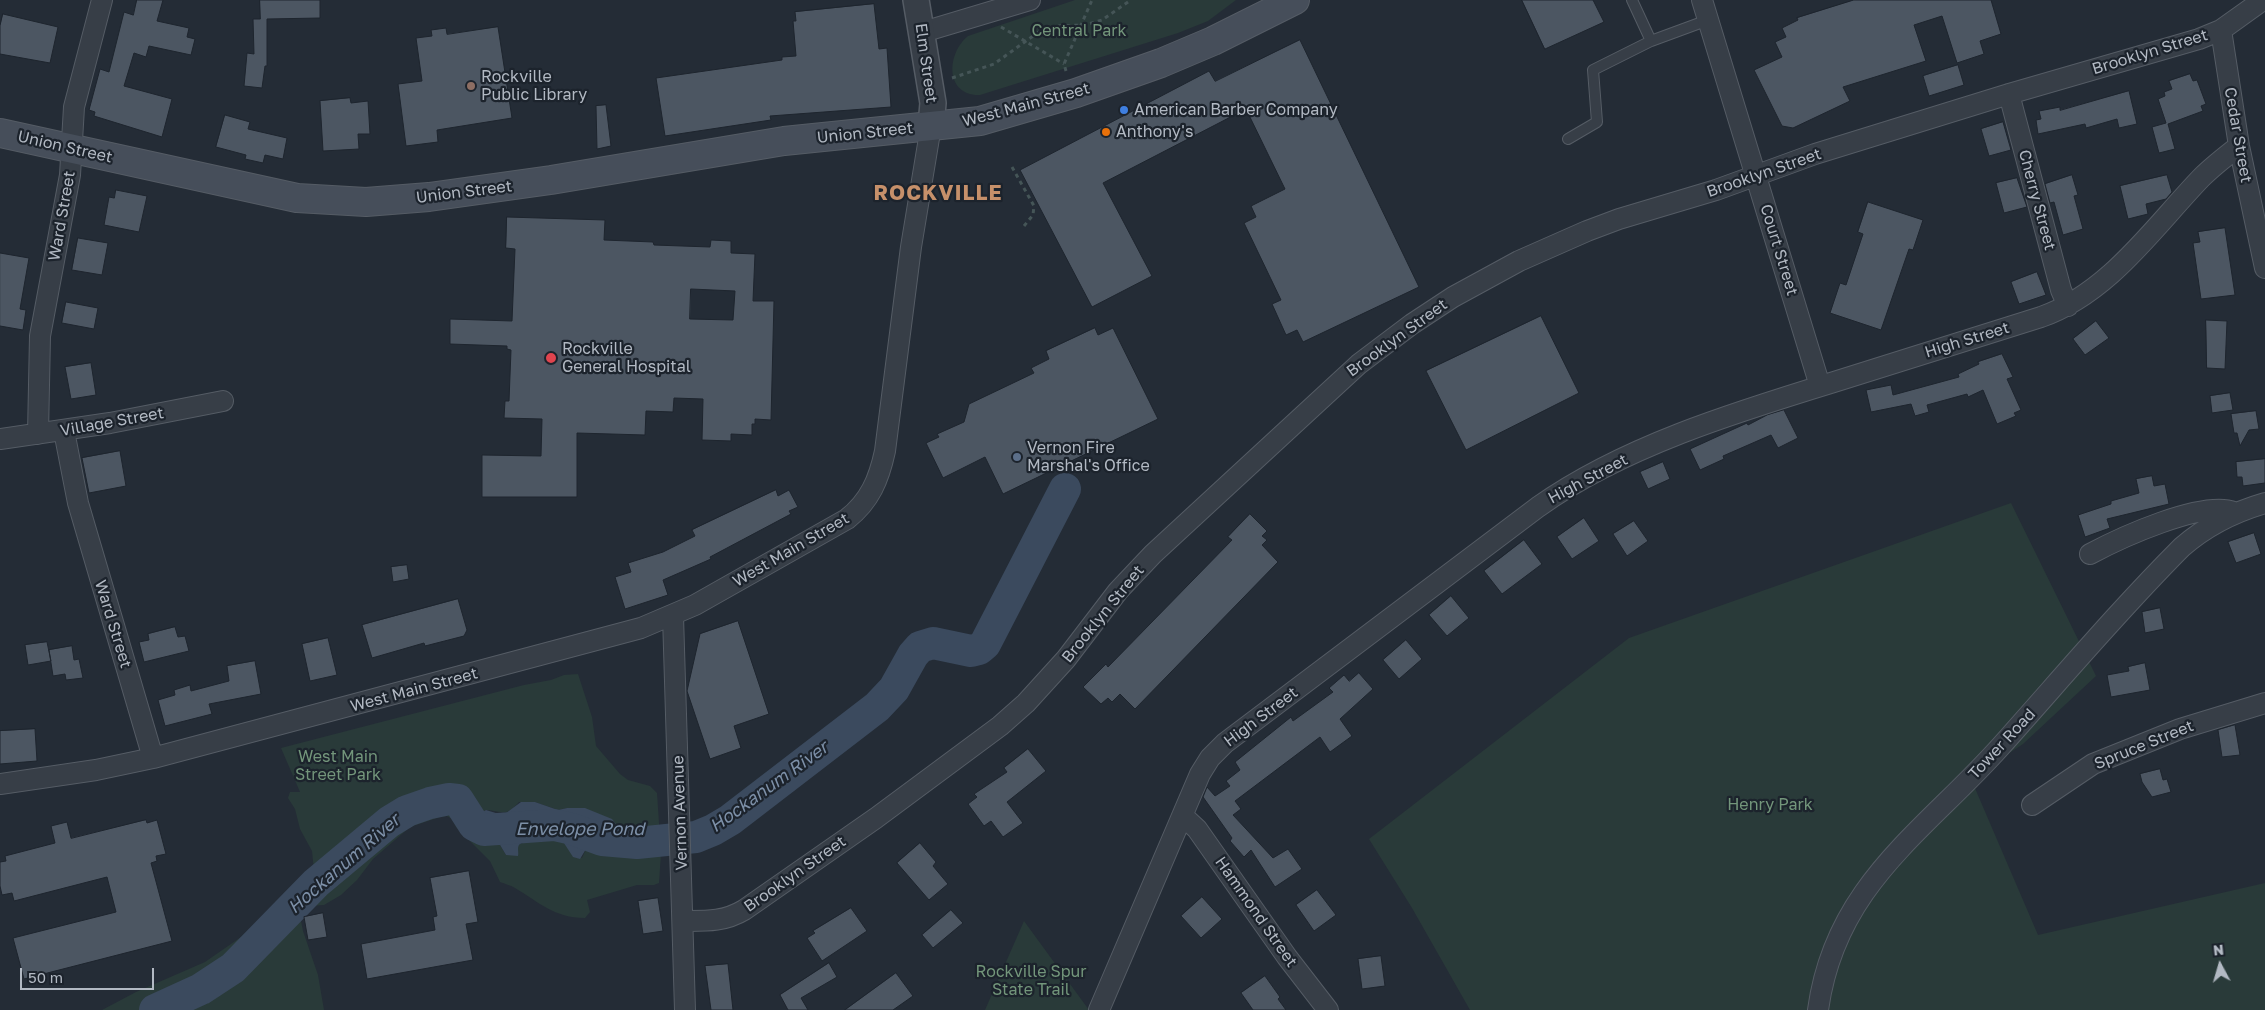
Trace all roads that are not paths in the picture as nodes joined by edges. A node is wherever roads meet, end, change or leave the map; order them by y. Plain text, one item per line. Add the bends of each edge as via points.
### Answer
1 (102, 0) edge
2 (916, 0) edge
3 (1030, 0) edge
4 (1295, 0) edge
5 (1632, 0) edge
6 (1702, 0) edge
7 (2263, 0) edge
8 (1708, 20) junction
9 (2221, 30) junction
10 (923, 32) junction
11 (1651, 41) junction
12 (2009, 94) junction
13 (931, 126) junction
14 (0, 133) edge
15 (1568, 139) dead end
16 (2239, 146) junction
17 (72, 148) junction
18 (1757, 175) junction
19 (2265, 267) edge
20 (2068, 306) junction
21 (1820, 386) junction
22 (223, 401) dead end
23 (64, 430) junction
24 (38, 434) junction
25 (0, 439) edge
26 (2265, 503) edge
27 (2236, 513) junction
28 (2090, 554) dead end
29 (672, 616) junction
30 (2265, 703) edge
31 (153, 758) junction
32 (0, 784) edge
33 (2032, 805) dead end
34 (1182, 816) junction
35 (683, 921) junction
36 (685, 1010) edge
37 (1099, 1010) edge
38 (1328, 1010) edge
39 (1818, 1010) edge

1 - 17 street, Ward Street via 76,101
2 - 10 street, Elm Street
3 - 10 street
4 - 13 main road, West Main Street via 1212,41 1129,75 980,121
5 - 11 lane
6 - 8 street, Court Street
7 - 9 street, Brooklyn Street
8 - 11 lane
8 - 18 street, Court Street
9 - 12 street, Brooklyn Street
9 - 16 street, Cedar Street
10 - 13 street, Elm Street via 933,103
11 - 15 lane via 1593,70 1597,122
12 - 18 street, Brooklyn Street
12 - 20 street, Cherry Street
13 - 17 main road, Union Street via 784,141 494,189 366,202 270,193
13 - 29 street, West Main Street via 911,247 888,433 883,462 873,490 860,509 828,531
14 - 17 main road, Union Street
16 - 19 street, Cedar Street
16 - 20 street, High Street via 2202,177 2124,261
17 - 24 street, Ward Street via 40,336
18 - 21 street, Court Street
18 - 35 street, Brooklyn Street via 1619,219 1554,244 1486,278 1412,324 1359,364 1154,554 1118,591 1066,660 1000,726 744,910 719,921
20 - 21 street, High Street
21 - 34 street, High Street via 1744,410 1659,443 1591,474 1550,498 1225,743 1205,765
22 - 23 street, Village Street
23 - 24 street, Village Street
23 - 31 street, Ward Street via 83,521
24 - 25 street, Village Street
26 - 27 street, Tower Road
27 - 28 street via 2214,510 2160,522
27 - 39 street, Tower Road via 2204,530 2168,561 1994,753 1892,858 1861,896 1843,926 1828,964
29 - 31 street, West Main Street via 564,650
29 - 35 street, Vernon Avenue
30 - 33 street, Spruce Street via 2180,730 2093,764
31 - 32 street, West Main Street
34 - 37 street, High Street
34 - 38 street, Hammond Street via 1197,830
35 - 36 street, Vernon Avenue

